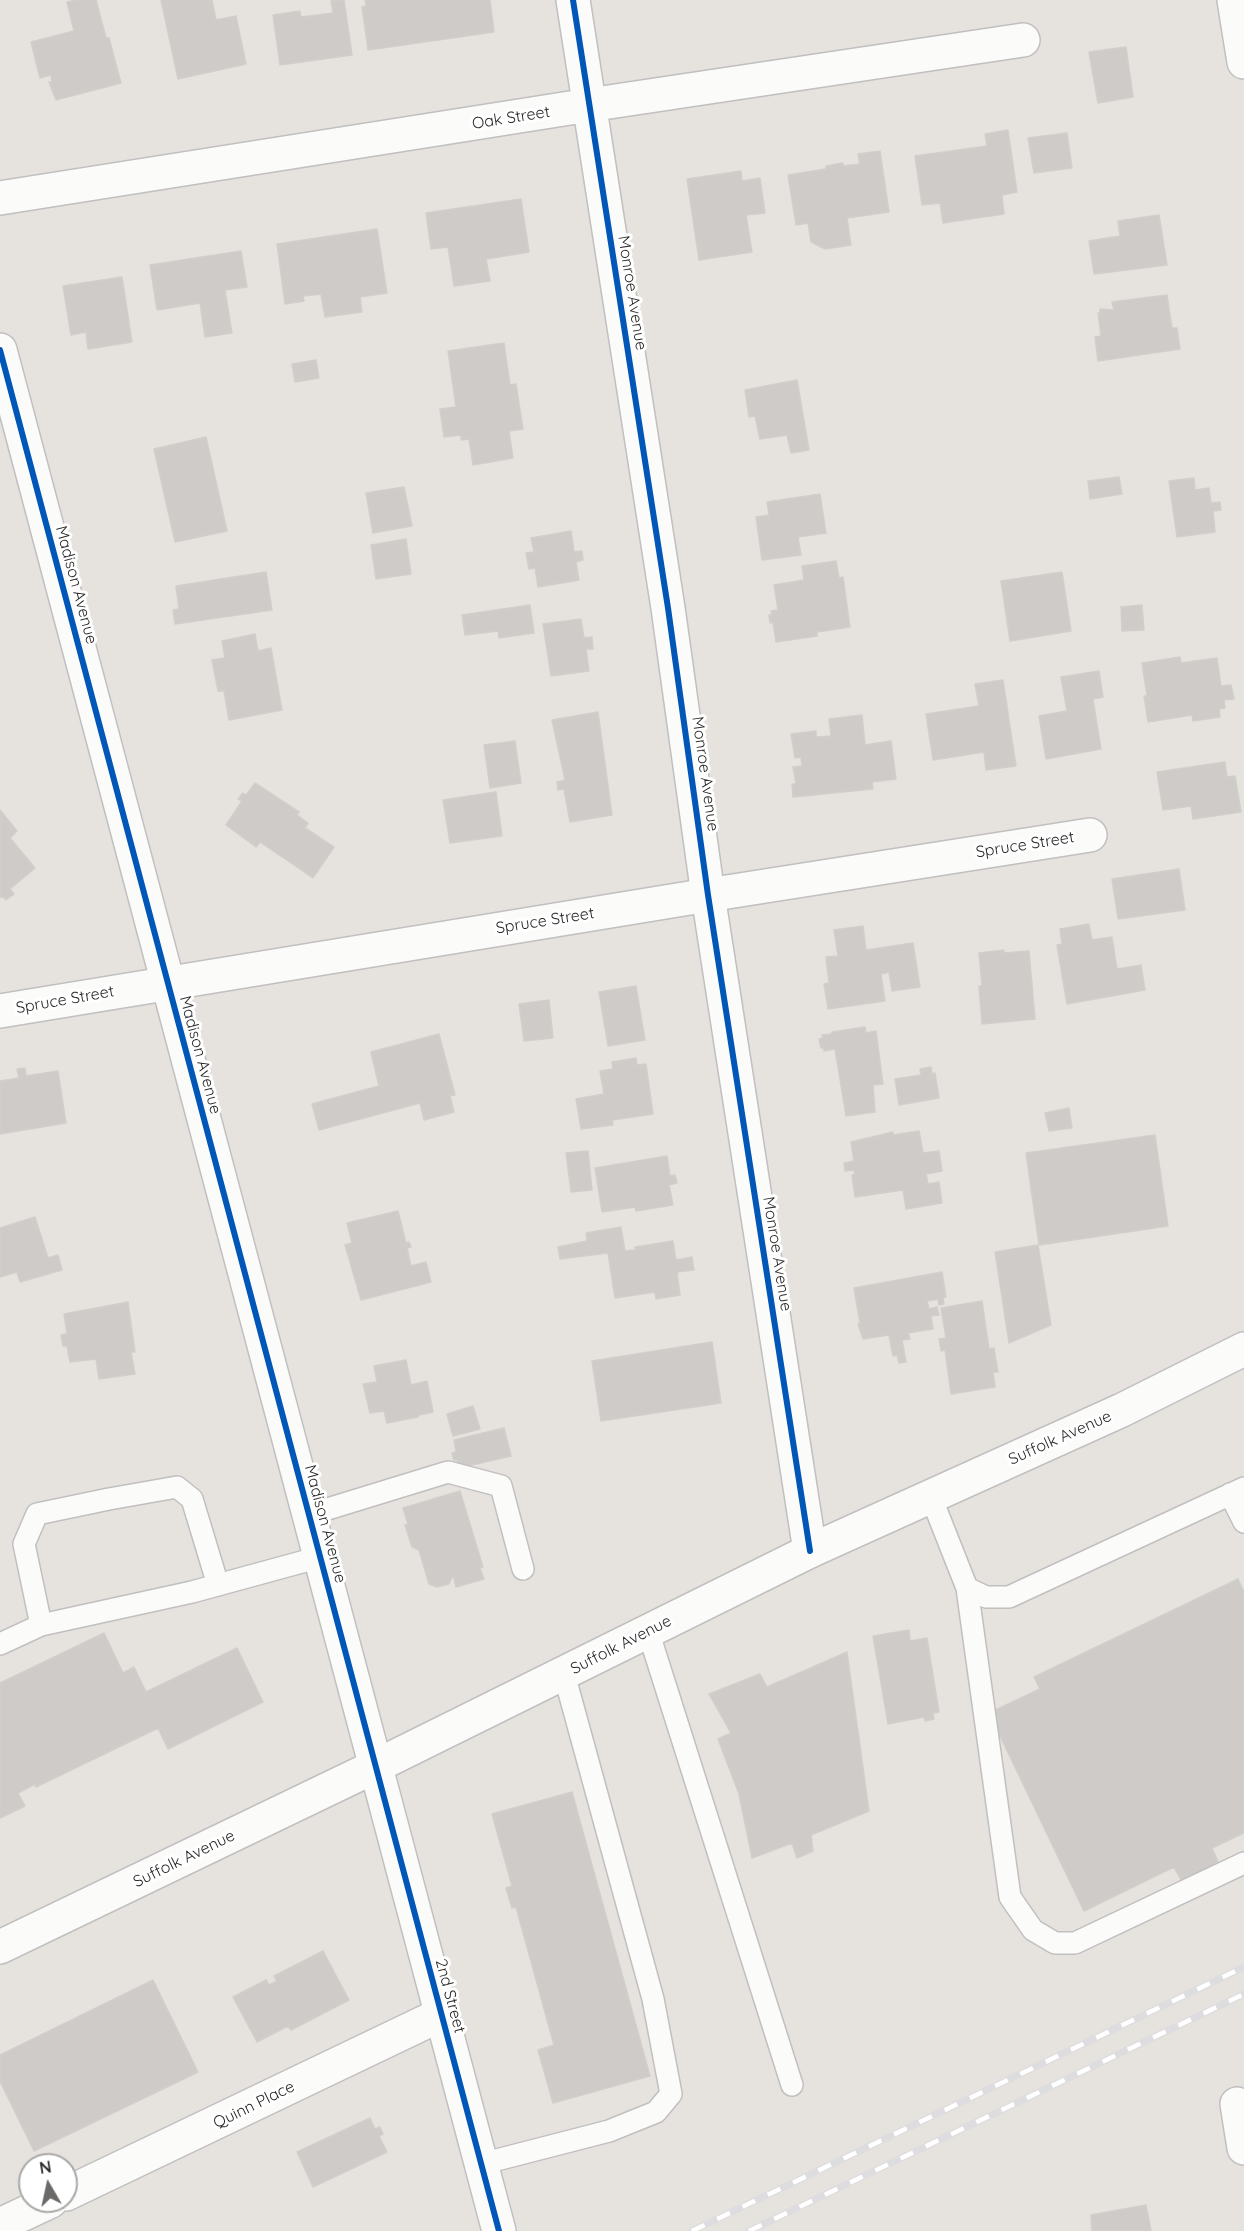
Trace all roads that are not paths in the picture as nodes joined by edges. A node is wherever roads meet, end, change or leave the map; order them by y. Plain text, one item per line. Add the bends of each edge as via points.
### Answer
1 (573, 0) edge
2 (1234, 0) edge
3 (1023, 40) dead end
4 (1244, 62) edge
5 (589, 105) junction
6 (0, 198) edge
7 (0, 350) edge
8 (1090, 835) dead end
9 (708, 895) junction
10 (167, 983) junction
11 (0, 1011) edge
12 (1244, 1349) edge
13 (1237, 1491) edge
14 (931, 1497) junction
15 (308, 1515) junction
16 (1244, 1522) edge
17 (810, 1551) junction
18 (320, 1557) junction
19 (523, 1569) dead end
20 (218, 1584) junction
21 (967, 1588) junction
22 (41, 1625) junction
23 (648, 1632) junction
24 (0, 1644) edge
25 (564, 1674) junction
26 (376, 1767) junction
27 (1244, 1863) edge
28 (0, 1947) edge
29 (440, 2014) junction
30 (792, 2085) dead end
31 (1237, 2104) dead end
32 (1244, 2148) edge
33 (481, 2164) junction
34 (78, 2188) edge
35 (26, 2213) edge
36 (0, 2225) edge
37 (499, 2231) edge

1 - 5 street, Monroe Avenue
2 - 4 street
3 - 5 street, Oak Street
5 - 6 street, Oak Street
5 - 9 street, Monroe Avenue via 668,608
7 - 10 street, Madison Avenue
8 - 9 street, Spruce Street
9 - 10 street, Spruce Street
9 - 17 street, Monroe Avenue
10 - 11 street, Spruce Street
10 - 15 street, Madison Avenue
12 - 14 street, Suffolk Avenue
13 - 16 lane
13 - 21 lane via 1009,1598 986,1597
14 - 17 street, Suffolk Avenue
14 - 21 lane
15 - 18 street, Madison Avenue
15 - 19 lane via 448,1472 501,1486
17 - 23 street, Suffolk Avenue
18 - 20 lane
18 - 26 street, Madison Avenue
20 - 22 lane
20 - 22 lane via 192,1499 177,1487 37,1514 24,1544
21 - 27 lane via 1010,1898 1033,1930 1055,1943 1075,1943
22 - 24 lane
23 - 25 street, Suffolk Avenue
23 - 30 lane
25 - 26 street, Suffolk Avenue
25 - 33 lane via 653,1999 671,2094 656,2112 609,2131
26 - 28 street, Suffolk Avenue
26 - 29 street, 2nd Street
29 - 33 street, 2nd Street
29 - 34 street, Quinn Place
31 - 32 street
33 - 37 street, 2nd Street
35 - 36 street

